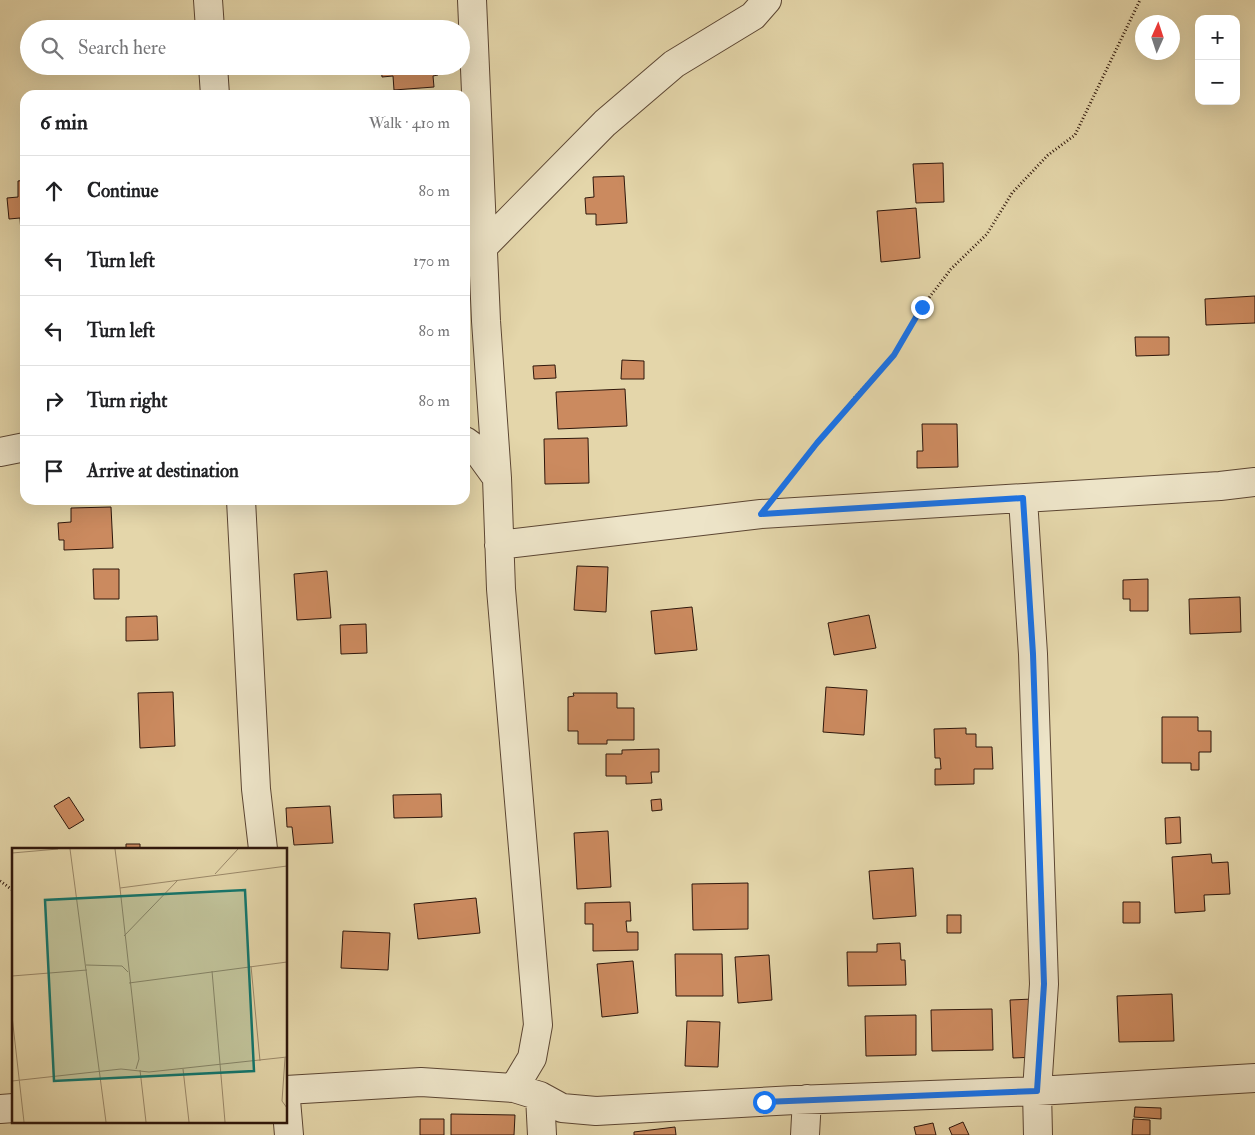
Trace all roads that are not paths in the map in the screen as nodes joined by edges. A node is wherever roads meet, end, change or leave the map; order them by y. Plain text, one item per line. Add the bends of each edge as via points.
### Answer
1 (208, 0) edge
2 (472, 0) edge
3 (767, 0) edge
4 (209, 20) edge
5 (213, 75) edge
6 (214, 90) edge
7 (482, 248) junction
8 (470, 445) edge
9 (20, 449) edge
10 (0, 452) edge
11 (497, 478) junction
12 (1255, 482) edge
13 (1023, 498) junction
14 (241, 505) edge
15 (499, 545) junction
16 (263, 848) edge
17 (1255, 1078) edge
18 (514, 1088) junction
19 (288, 1090) edge
20 (1037, 1091) junction
21 (540, 1096) junction
22 (807, 1099) junction
23 (288, 1122) edge
24 (289, 1135) edge
25 (542, 1135) edge
26 (804, 1135) edge
27 (1038, 1135) edge

1 - 4 street
2 - 7 street
3 - 7 street via 753,16 674,64 604,123
5 - 6 street
7 - 11 street
8 - 11 street
9 - 10 street
11 - 15 street
12 - 13 street
13 - 15 street via 761,514
13 - 20 street via 1033,654 1044,984
14 - 16 street via 256,789
15 - 18 street via 538,1025 532,1058
17 - 20 street
18 - 19 street via 421,1082
18 - 21 street
20 - 22 street
20 - 27 street
21 - 22 street via 562,1108 596,1111
21 - 25 street
22 - 26 street
23 - 24 street

